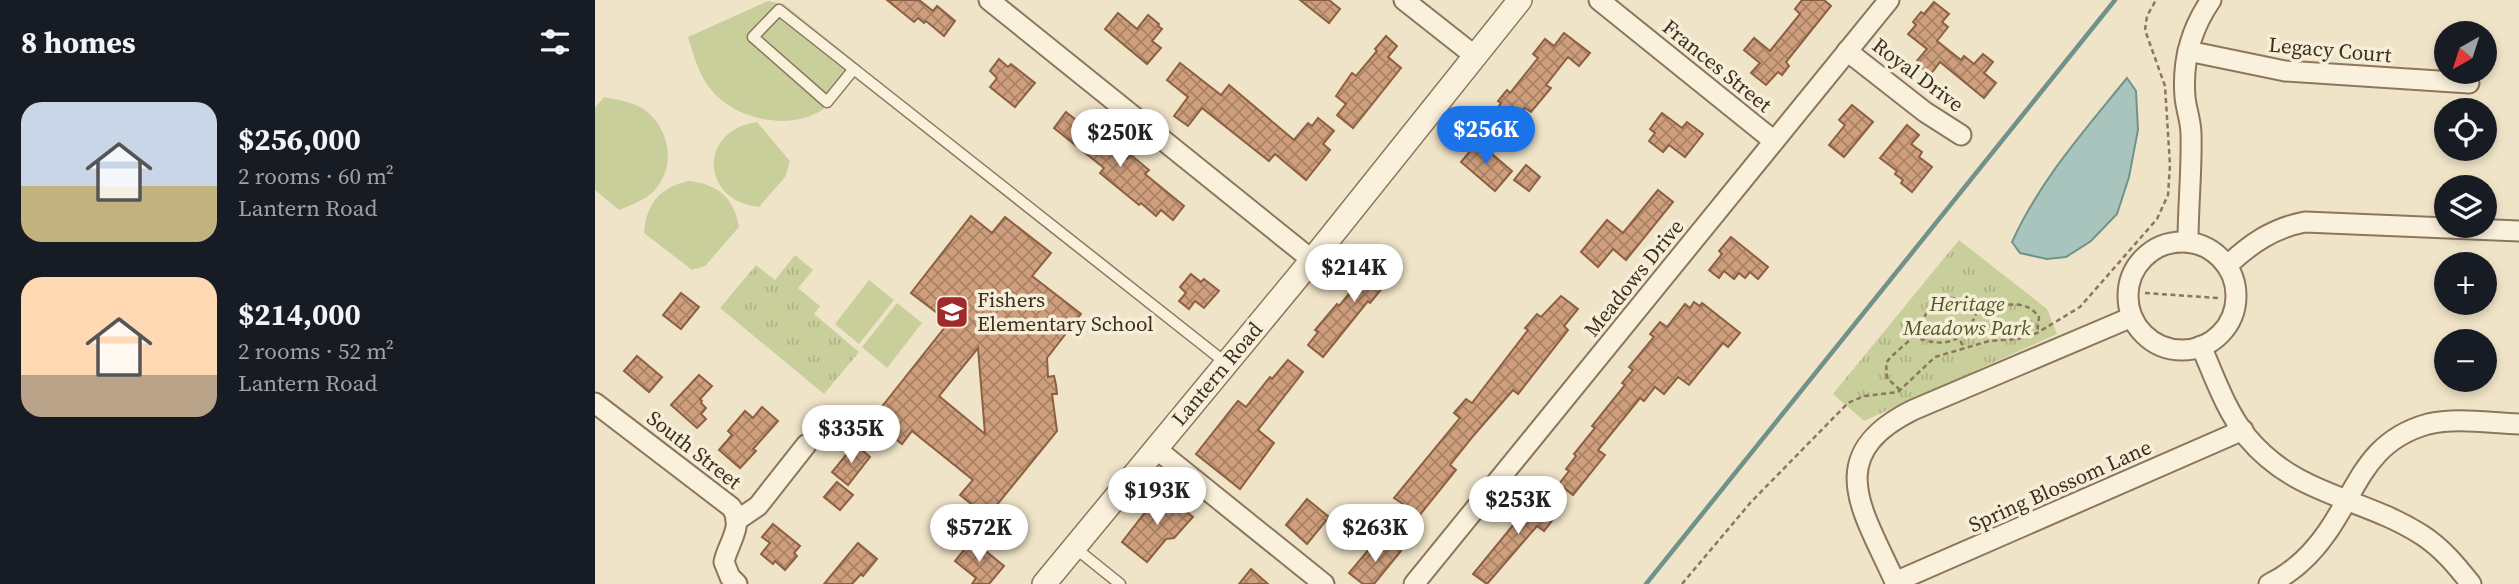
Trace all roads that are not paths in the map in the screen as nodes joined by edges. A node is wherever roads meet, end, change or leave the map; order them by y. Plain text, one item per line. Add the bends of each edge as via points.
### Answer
1 (989, 0) edge
2 (1404, 0) edge
3 (1520, 0) edge
4 (1599, 0) edge
5 (1889, 0) edge
6 (2211, 0) edge
7 (1847, 51) junction
8 (2188, 51) junction
9 (1475, 56) junction
10 (853, 70) junction
11 (2434, 81) edge
12 (1961, 135) dead end
13 (1774, 141) junction
14 (2519, 231) edge
15 (2188, 242) junction
16 (1312, 260) junction
17 (2227, 266) junction
18 (2133, 317) junction
19 (2201, 346) junction
20 (1226, 363) junction
21 (595, 403) edge
22 (2519, 424) edge
23 (2242, 430) junction
24 (806, 445) dead end
25 (1155, 448) junction
26 (2345, 500) junction
27 (736, 521) junction
28 (1074, 546) junction
29 (2292, 579) edge
30 (1896, 583) edge
31 (737, 584) edge
32 (1044, 584) edge
33 (1120, 584) edge
34 (1324, 584) edge
35 (1414, 584) edge
36 (2269, 584) edge
37 (2471, 584) edge

1 - 16 street
2 - 9 street
3 - 9 street, Lantern Road
4 - 13 street, Frances Street
5 - 7 street, Meadows Drive
6 - 8 street via 2196,24
7 - 12 street, Royal Drive
7 - 13 street, Meadows Drive
8 - 11 street, Legacy Court via 2285,71
8 - 15 street via 2184,85 2191,130
9 - 16 street, Lantern Road
10 - 10 lane via 779,10 753,37 827,102
10 - 20 lane
13 - 35 street, Meadows Drive
14 - 17 street via 2305,222 2266,236
15 - 17 street via 2214,252
15 - 18 street via 2158,247 2135,268 2128,297
16 - 20 street, Lantern Road
17 - 19 street via 2235,284 2234,312 2225,329
18 - 19 street via 2144,334 2162,346 2182,350
18 - 30 street via 1913,410 1873,437 1858,468 1858,494
19 - 23 street
20 - 25 street, Lantern Road
21 - 27 street, South Street via 722,499
22 - 26 street via 2456,421 2420,427 2369,461
23 - 26 street via 2288,474
23 - 30 street, Spring Blossom Lane
24 - 27 street via 758,506
25 - 28 street, Lantern Road
25 - 34 street
26 - 29 street
26 - 37 street via 2423,536
27 - 31 street, South Street via 724,562
28 - 32 street, Lantern Road
28 - 33 lane
29 - 36 street

